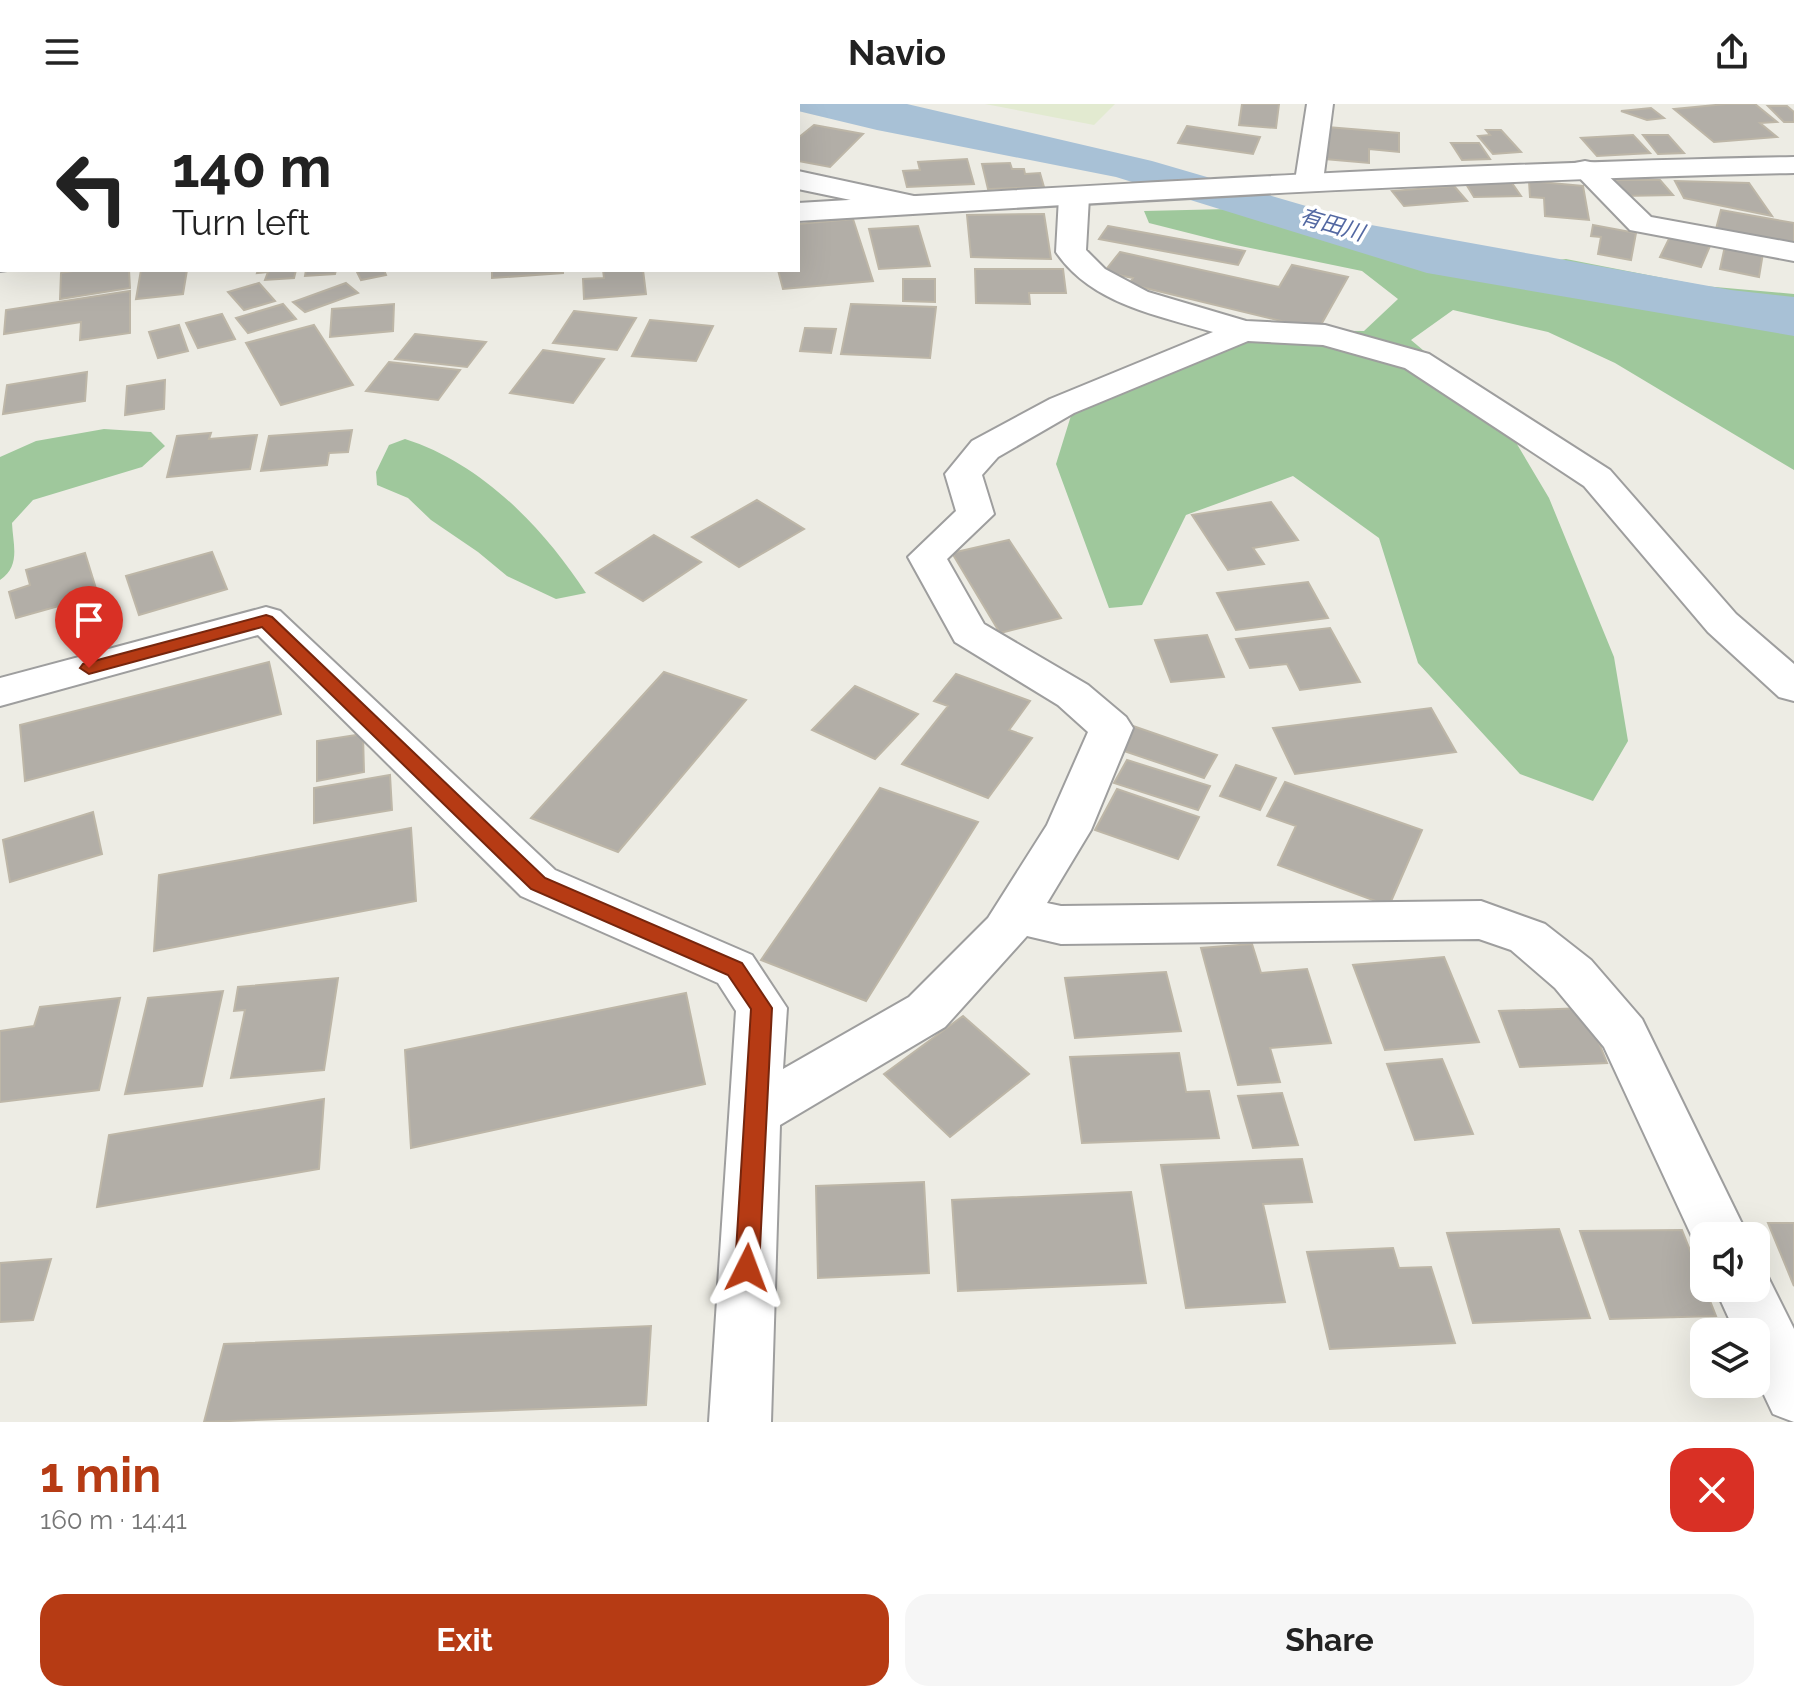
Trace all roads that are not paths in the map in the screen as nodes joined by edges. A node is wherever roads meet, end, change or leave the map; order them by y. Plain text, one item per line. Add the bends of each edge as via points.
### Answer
1 (1320, 104) edge
2 (1794, 165) edge
3 (1585, 169) junction
4 (800, 180) edge
5 (1309, 181) junction
6 (1074, 197) junction
7 (913, 204) junction
8 (800, 212) edge
9 (1794, 252) edge
10 (1244, 331) junction
11 (1794, 687) edge
12 (0, 692) edge
13 (1016, 915) junction
14 (754, 1113) junction
15 (1713, 1222) edge
16 (1751, 1302) edge
17 (1794, 1393) edge
18 (740, 1422) edge

1 - 5 street
2 - 3 street
3 - 5 street
3 - 9 street via 1641,224
4 - 7 street
5 - 6 street
6 - 7 street
6 - 10 street via 1071,252 1094,276 1137,299
7 - 8 street
10 - 11 street via 1325,335 1417,361 1597,478 1722,623
10 - 13 street via 1062,406 985,449 963,474 975,514 927,557 969,633 1073,695 1111,728 1068,830
12 - 14 street via 266,620 538,883 735,969 762,1008
13 - 14 street via 927,1012
13 - 15 street via 1061,925 1481,920 1528,937 1573,974 1624,1034
14 - 18 street
16 - 17 street

